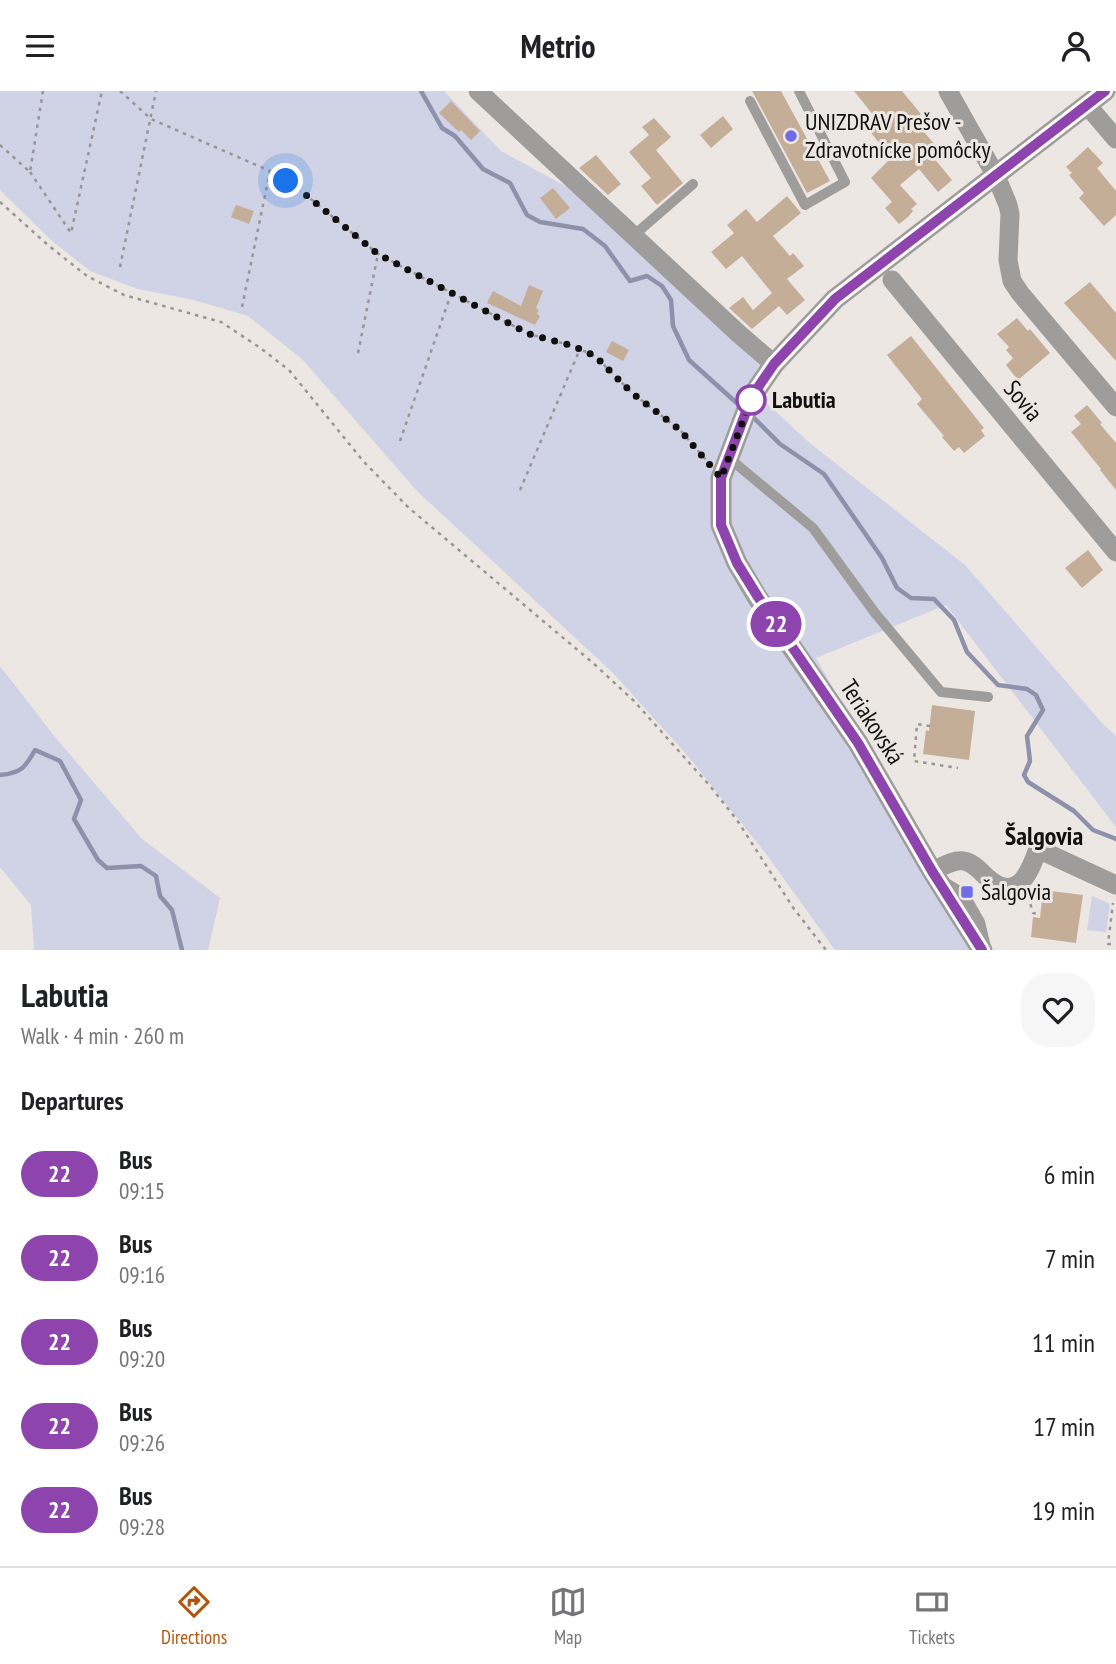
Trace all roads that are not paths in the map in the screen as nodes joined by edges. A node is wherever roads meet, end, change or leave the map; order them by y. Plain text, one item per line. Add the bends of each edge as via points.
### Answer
1 (478, 91) edge
2 (799, 91) edge
3 (948, 91) edge
4 (1105, 91) edge
5 (750, 101) dead end
6 (1087, 105) junction
7 (1116, 139) edge
8 (996, 176) junction
9 (693, 184) dead end
10 (633, 236) junction
11 (892, 280) dead end
12 (774, 364) junction
13 (1116, 407) edge
14 (729, 458) junction
15 (1116, 552) edge
16 (988, 697) dead end
17 (934, 874) junction
18 (1116, 885) edge
19 (963, 921) junction
20 (971, 950) edge
21 (984, 950) edge

1 - 10 street
2 - 5 lane via 845,182 805,205
3 - 8 street
4 - 6 street
6 - 7 street
6 - 8 street
8 - 12 street via 835,299
8 - 13 street via 1010,214 1008,260 1013,281
9 - 10 lane
10 - 12 street
11 - 15 street, Sovia
12 - 14 street, Teriakovská via 751,398
14 - 16 lane via 813,529 941,692
14 - 17 street, Teriakovská via 721,478 721,525 737,563 858,743
17 - 18 street via 956,860 966,861 992,882 1014,887 1028,874 1038,849
17 - 19 street, Teriakovská
17 - 21 lane via 964,894 980,922
19 - 20 lane
19 - 21 street, Teriakovská

